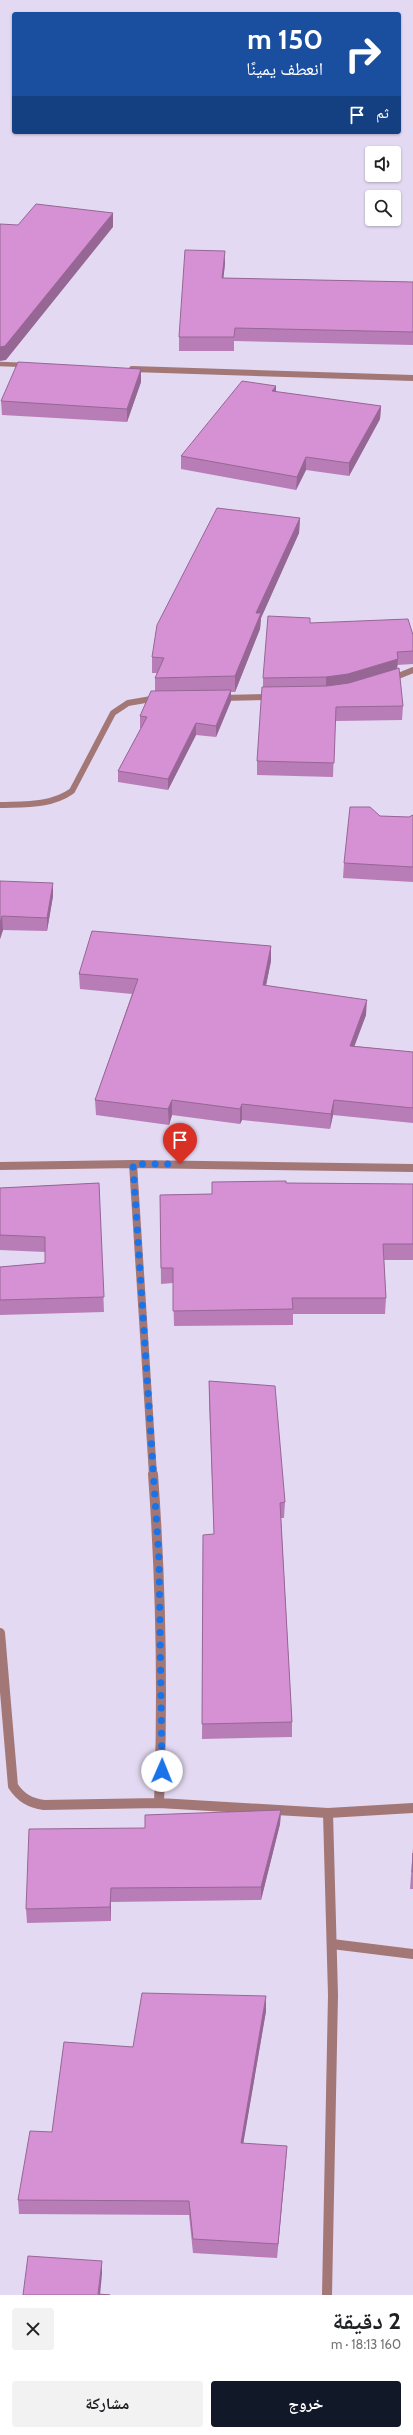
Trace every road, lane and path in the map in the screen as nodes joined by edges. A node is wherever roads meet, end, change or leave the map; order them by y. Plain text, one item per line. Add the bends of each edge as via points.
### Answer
1 (0, 364) edge
2 (31, 365) edge
3 (125, 369) edge
4 (413, 378) edge
5 (413, 670) edge
6 (386, 680) edge
7 (276, 697) edge
8 (166, 698) edge
9 (213, 698) edge
10 (0, 805) edge
11 (133, 1164) junction
12 (0, 1166) edge
13 (413, 1168) edge
14 (0, 1633) edge
15 (159, 1803) junction
16 (413, 1808) edge
17 (328, 1813) junction
18 (332, 1944) junction
19 (413, 1954) edge
20 (327, 2295) edge

1 - 2 street
3 - 4 street
5 - 6 street
7 - 9 street
8 - 10 street via 143,698 119,707 113,713 72,791 67,795 49,801
11 - 12 street
11 - 13 street
11 - 15 street via 159,1559 162,1720
14 - 15 street via 13,1786 22,1799 44,1805
15 - 17 street
16 - 17 street
17 - 18 street
18 - 19 street
18 - 20 street

